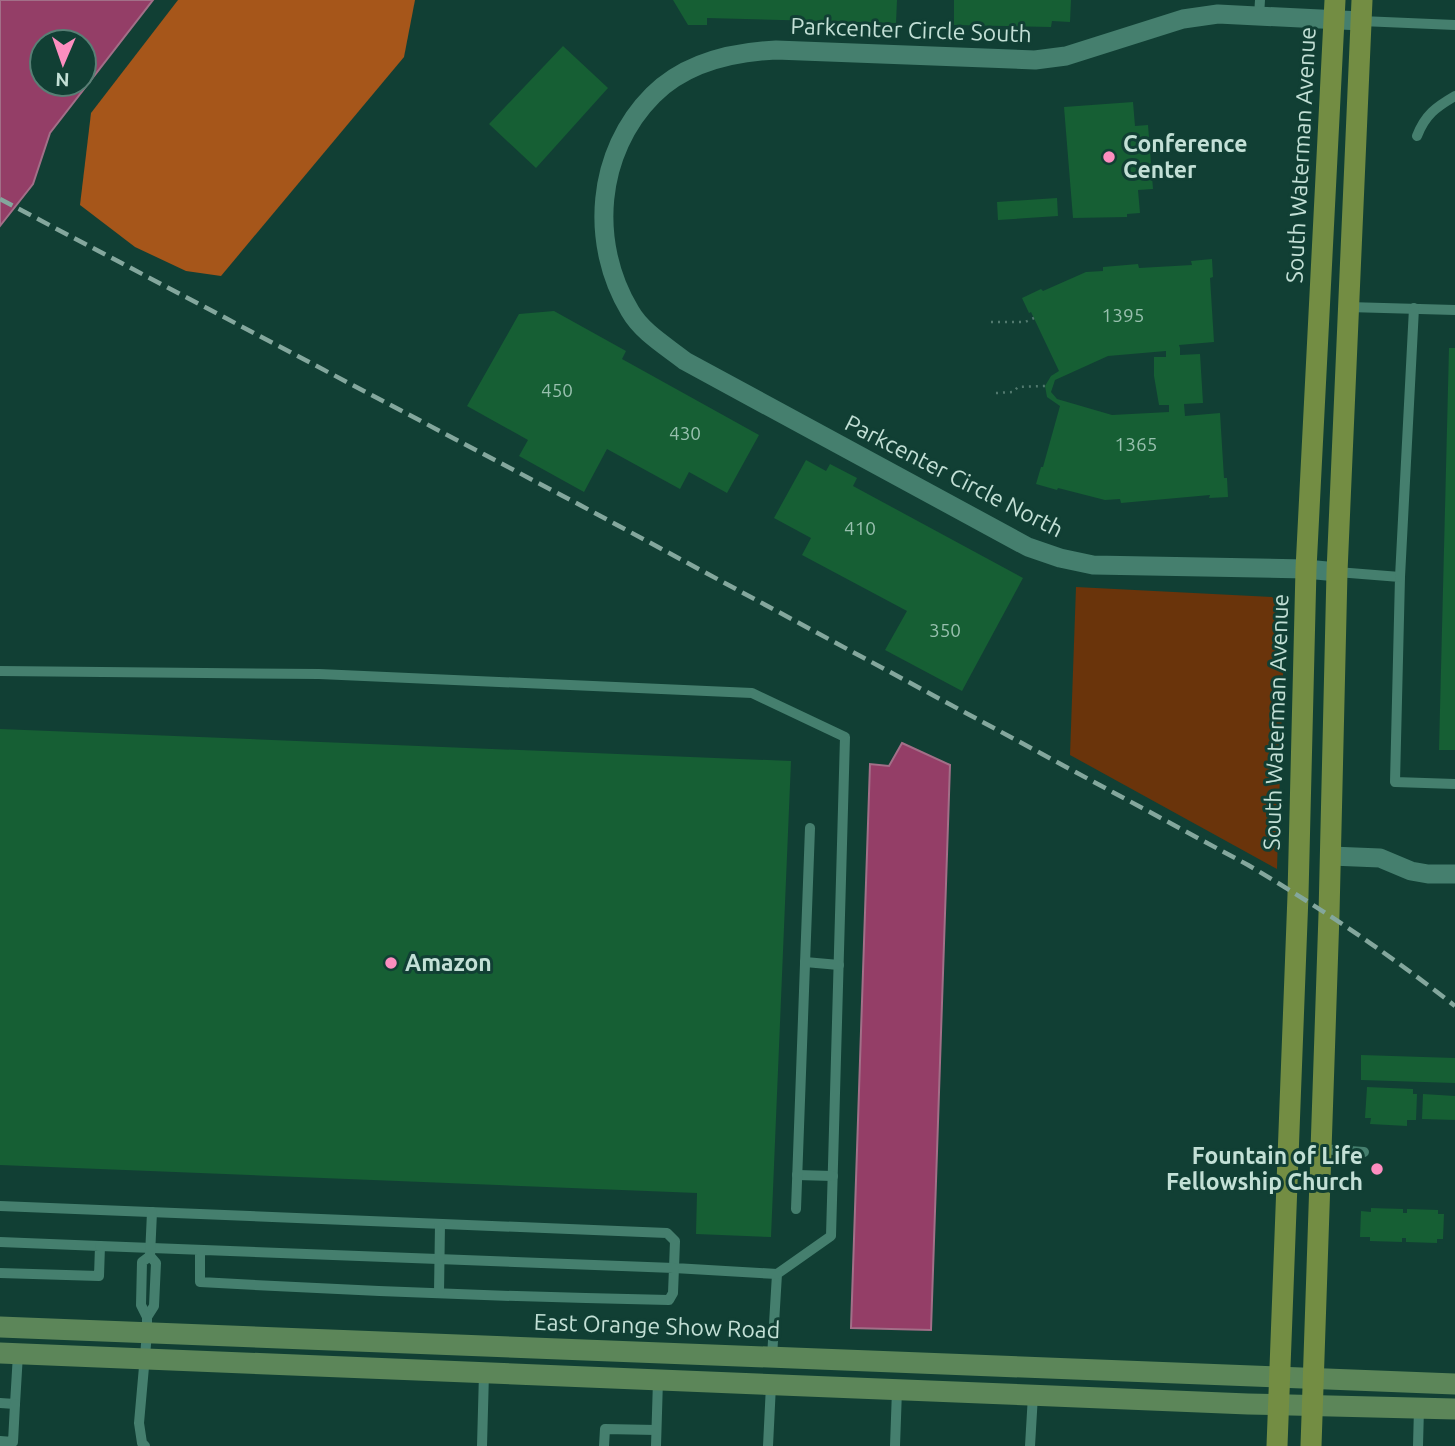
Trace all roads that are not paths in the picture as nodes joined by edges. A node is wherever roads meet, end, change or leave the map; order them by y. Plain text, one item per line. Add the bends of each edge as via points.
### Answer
1 (1260, 8) edge
2 (1335, 10) edge
3 (1362, 11) edge
4 (1455, 25) edge
5 (1455, 96) edge
6 (1417, 136) dead end
7 (610, 271) joint
8 (1348, 307) junction
9 (1414, 308) junction
10 (1455, 310) edge
11 (1306, 569) junction
12 (1337, 572) junction
13 (1400, 577) junction
14 (0, 671) edge
15 (1455, 784) edge
16 (810, 828) dead end
17 (1331, 856) junction
18 (1455, 874) edge
19 (805, 962) junction
20 (839, 965) junction
21 (1320, 1149) junction
22 (1364, 1152) dead end
23 (797, 1175) junction
24 (833, 1176) junction
25 (0, 1206) edge
26 (796, 1209) dead end
27 (152, 1212) junction
28 (440, 1224) junction
29 (0, 1242) edge
30 (100, 1246) junction
31 (200, 1250) junction
32 (150, 1257) junction
33 (440, 1260) junction
34 (674, 1268) junction
35 (0, 1273) edge
36 (777, 1274) junction
37 (439, 1293) junction
38 (147, 1325) junction
39 (0, 1327) edge
40 (9, 1354) edge
41 (772, 1357) junction
42 (146, 1359) junction
43 (484, 1373) junction
44 (1280, 1377) junction
45 (659, 1380) junction
46 (1312, 1380) junction
47 (1455, 1384) edge
48 (771, 1385) junction
49 (897, 1390) junction
50 (1033, 1395) junction
51 (0, 1403) edge
52 (15, 1404) junction
53 (1279, 1405) junction
54 (1312, 1405) junction
55 (1419, 1408) junction
56 (1455, 1409) edge
57 (656, 1430) junction
58 (0, 1441) edge
59 (145, 1446) edge
60 (482, 1446) edge
61 (604, 1446) edge
62 (656, 1446) edge
63 (768, 1446) edge
64 (895, 1446) edge
65 (1030, 1446) edge
66 (1277, 1446) edge
67 (1311, 1446) edge
68 (1418, 1446) edge

1 - 2 street, Parkcenter Circle South
1 - 7 street, Parkcenter Circle South via 1183,19 1066,56 1035,60 776,50 744,51 712,60 654,94 613,158 605,188 603,226
2 - 3 street, Parkcenter Circle South
2 - 11 main road, South Waterman Avenue
3 - 4 lane
3 - 8 main road
5 - 6 lane via 1435,107
7 - 11 street, Parkcenter Circle North via 631,313 685,361 1028,547 1093,565
8 - 9 lane
8 - 12 main road
9 - 10 lane
9 - 13 lane
11 - 12 street, Parkcenter Circle North
11 - 44 main road, South Waterman Avenue
12 - 13 lane
12 - 17 main road
13 - 15 lane via 1395,782
14 - 20 lane via 318,674 752,693 845,737
16 - 19 lane
17 - 18 street via 1380,858 1411,871
17 - 21 main road
19 - 20 lane
19 - 23 lane
20 - 24 lane
21 - 22 lane
21 - 46 main road
23 - 24 lane
23 - 26 lane
24 - 36 lane via 831,1236
25 - 27 lane
27 - 28 lane
27 - 32 lane
28 - 33 lane
28 - 34 lane via 667,1233 675,1241
29 - 30 lane
30 - 32 lane
30 - 35 lane via 99,1276
31 - 32 lane
31 - 33 lane
31 - 37 lane via 200,1282
32 - 38 lane via 154,1306
33 - 34 lane
33 - 37 lane
34 - 36 lane
34 - 37 lane via 669,1300
36 - 41 lane
38 - 39 main road, East Orange Show Road
38 - 41 main road, East Orange Show Road
38 - 42 lane
40 - 42 main road
40 - 52 lane
41 - 44 main road, East Orange Show Road
41 - 48 main road
42 - 43 main road
42 - 59 lane via 139,1423
43 - 45 main road
43 - 60 lane
44 - 46 main road, East Orange Show Road
44 - 53 main road, South Waterman Avenue
45 - 48 main road
45 - 57 lane
46 - 47 main road, East Orange Show Road
46 - 54 main road
48 - 49 main road
48 - 63 lane
49 - 50 main road
49 - 64 lane
50 - 53 main road
50 - 65 lane
51 - 52 lane
52 - 58 lane via 13,1442
53 - 54 main road
53 - 66 main road, South Waterman Avenue
54 - 55 main road
54 - 67 main road
55 - 56 main road
55 - 68 lane
57 - 61 lane via 605,1429
57 - 62 lane

